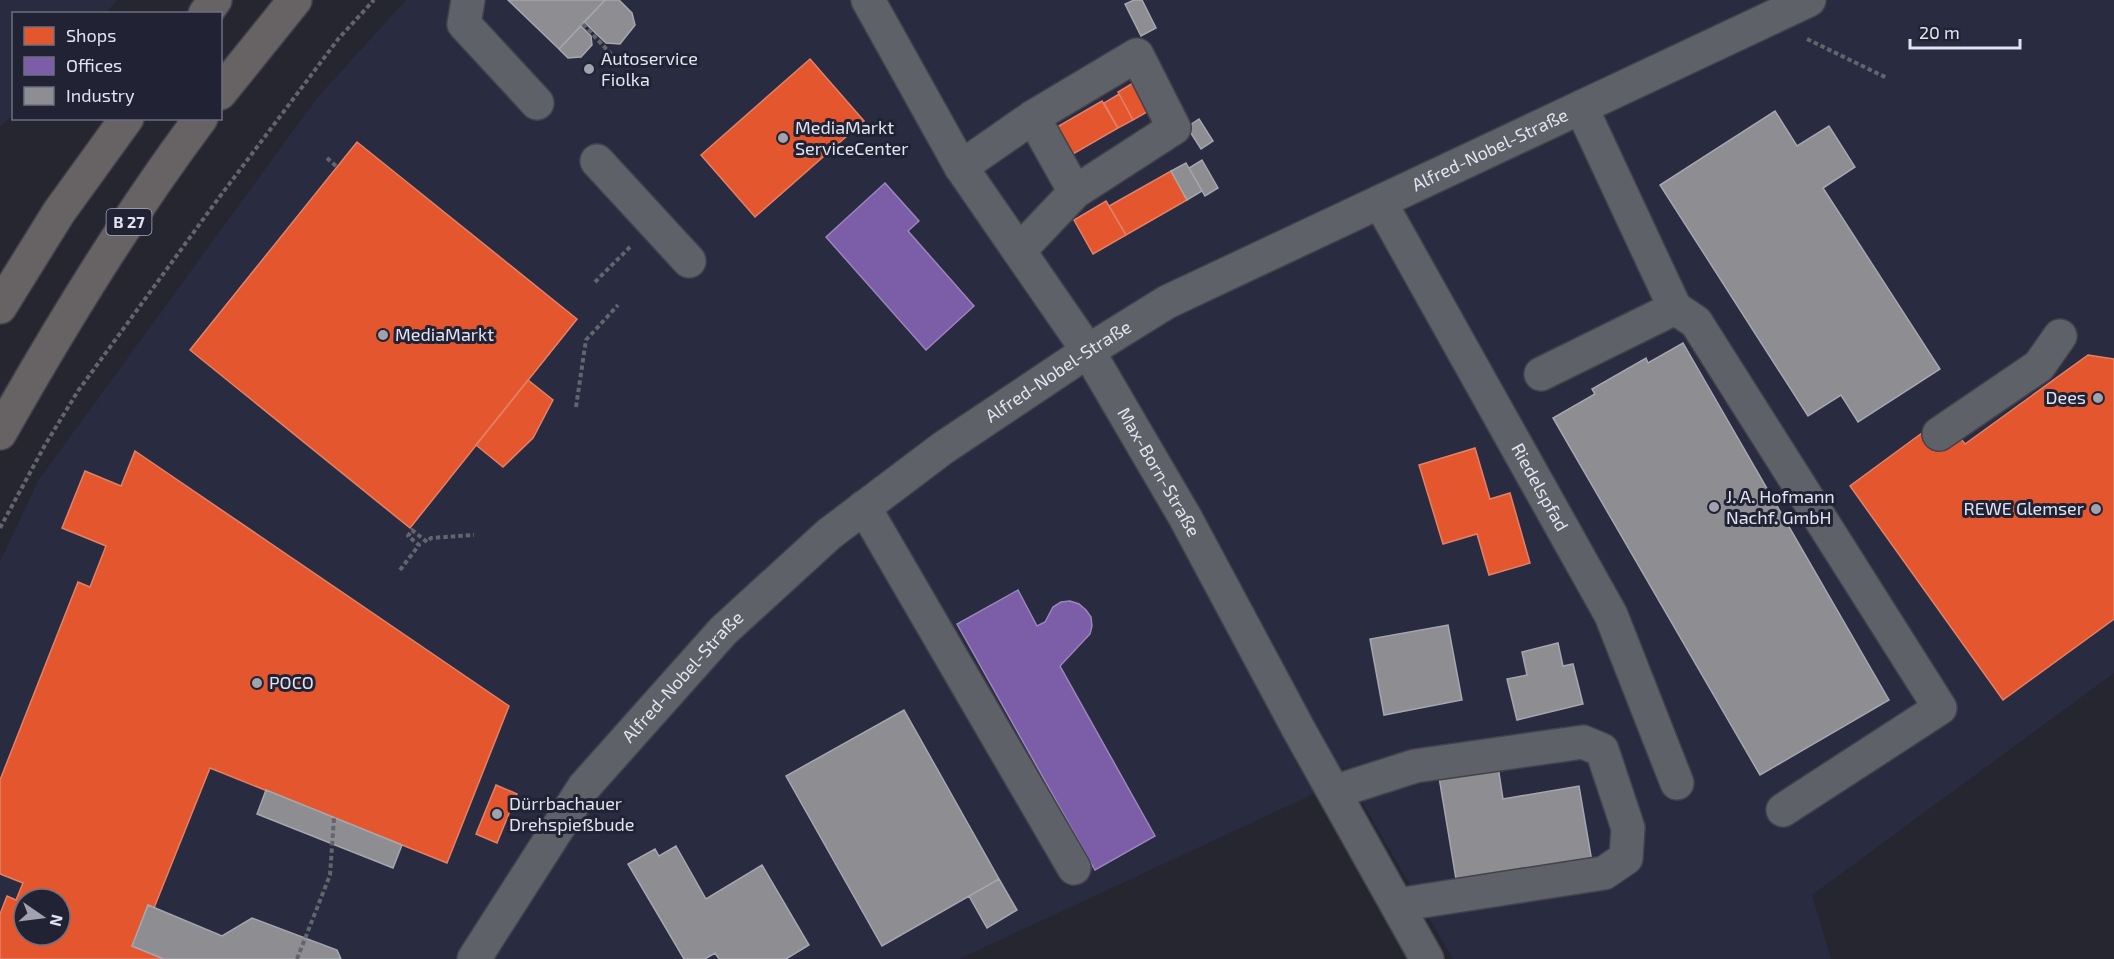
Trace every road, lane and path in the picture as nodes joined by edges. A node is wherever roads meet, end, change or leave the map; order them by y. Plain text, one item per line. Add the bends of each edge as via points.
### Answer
1 (295, 0) edge
2 (374, 0) edge
3 (468, 0) edge
4 (868, 0) edge
5 (1809, 0) edge
6 (1767, 20) junction
7 (582, 24) dead end
8 (623, 67) dead end
9 (1887, 78) dead end
10 (222, 91) edge
11 (537, 103) dead end
12 (1581, 107) junction
13 (1033, 117) junction
14 (126, 120) edge
15 (199, 120) edge
16 (327, 158) dead end
17 (597, 161) dead end
18 (336, 167) dead end
19 (961, 167) junction
20 (1075, 192) junction
21 (1380, 202) junction
22 (633, 243) dead end
23 (1019, 251) junction
24 (689, 261) dead end
25 (595, 282) dead end
26 (618, 306) dead end
27 (0, 307) edge
28 (1675, 308) junction
29 (2060, 336) dead end
30 (1088, 351) junction
31 (1541, 374) dead end
32 (576, 407) dead end
33 (0, 433) edge
34 (1939, 434) dead end
35 (864, 507) junction
36 (0, 528) edge
37 (474, 535) dead end
38 (400, 570) dead end
39 (1677, 783) dead end
40 (1334, 792) junction
41 (1783, 810) dead end
42 (334, 818) dead end
43 (1074, 868) dead end
44 (1397, 906) junction
45 (297, 959) edge
46 (474, 959) edge
47 (1427, 959) edge

1 - 10 highway
2 - 36 path via 325,56 78,391
3 - 11 street via 464,24
4 - 19 street, Max-Born-Straße
5 - 6 street, Alfred-Nobel-Straße
6 - 9 path
6 - 12 street, Alfred-Nobel-Straße
7 - 8 path
12 - 21 street, Alfred-Nobel-Straße
12 - 28 street
13 - 19 street
13 - 20 street
13 - 20 street via 1137,55 1174,128
14 - 27 highway via 58,212
15 - 33 highway, B 27 via 60,327
16 - 18 path
17 - 24 street
19 - 23 street, Max-Born-Straße
20 - 23 street
21 - 30 street, Alfred-Nobel-Straße via 1167,302
21 - 39 street, Riedelspfad via 1611,615
22 - 25 path
23 - 30 street, Max-Born-Straße
26 - 32 path via 586,340
28 - 31 street
28 - 41 street via 1696,322 1940,708
29 - 34 street via 2039,366
30 - 35 street, Alfred-Nobel-Straße via 943,448
30 - 40 street, Max-Born-Straße via 1185,517
35 - 43 street
35 - 46 street, Alfred-Nobel-Straße via 723,631 584,787
37 - 38 path via 430,538 427,542 412,530 408,536 419,545
40 - 44 street, Max-Born-Straße
40 - 44 street via 1415,766 1583,742 1602,750 1628,828 1626,858 1604,873
42 - 45 path via 330,875
44 - 47 street, Max-Born-Straße

